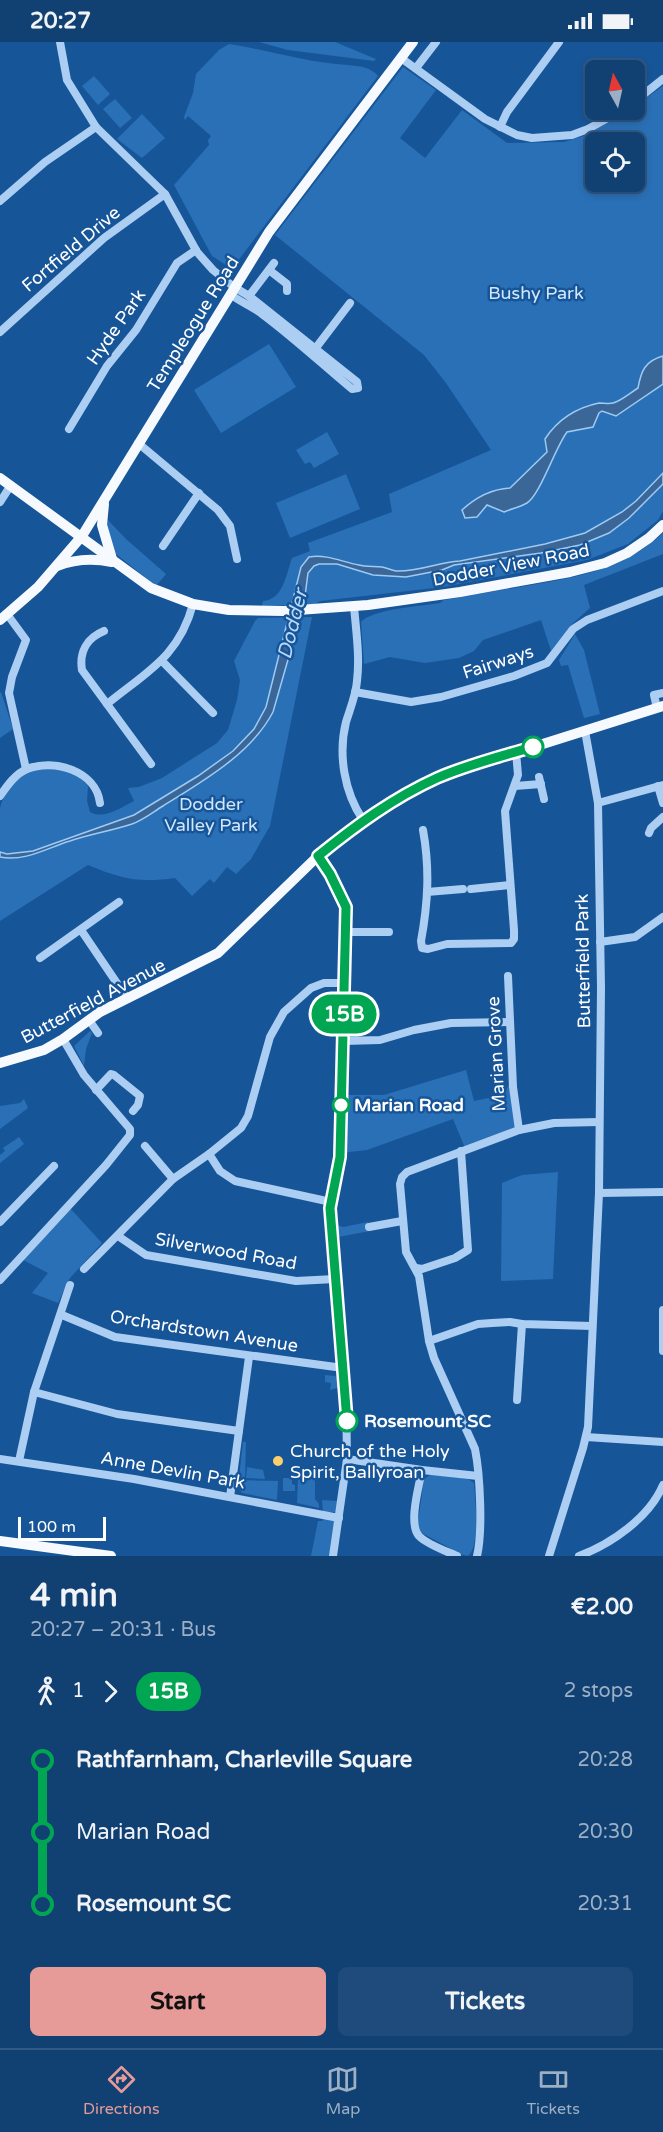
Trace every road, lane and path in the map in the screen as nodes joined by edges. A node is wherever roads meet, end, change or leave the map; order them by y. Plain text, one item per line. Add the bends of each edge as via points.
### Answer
1 (60, 42) edge
2 (413, 42) edge
3 (436, 42) edge
4 (559, 42) edge
5 (401, 58) junction
6 (416, 68) junction
7 (663, 79) edge
8 (645, 93) edge
9 (604, 120) edge
10 (96, 127) junction
11 (500, 127) junction
12 (165, 194) junction
13 (1, 197) edge
14 (196, 250) junction
15 (232, 291) junction
16 (288, 291) dead end
17 (249, 296) junction
18 (350, 303) dead end
19 (0, 332) edge
20 (315, 349) junction
21 (69, 429) dead end
22 (138, 443) junction
23 (0, 478) edge
24 (11, 485) junction
25 (199, 493) junction
26 (105, 498) junction
27 (0, 502) edge
28 (663, 525) edge
29 (82, 536) junction
30 (163, 546) dead end
31 (237, 559) dead end
32 (114, 561) junction
33 (57, 566) junction
34 (663, 591) edge
35 (193, 604) junction
36 (354, 606) junction
37 (4, 617) edge
38 (104, 631) dead end
39 (162, 661) junction
40 (355, 692) junction
41 (663, 693) edge
42 (107, 704) junction
43 (660, 707) edge
44 (213, 713) dead end
45 (585, 730) junction
46 (516, 752) junction
47 (151, 764) dead end
48 (26, 769) junction
49 (661, 785) edge
50 (515, 786) junction
51 (0, 796) edge
52 (544, 799) dead end
53 (100, 803) dead end
54 (597, 803) junction
55 (663, 803) edge
56 (663, 818) edge
57 (363, 820) junction
58 (423, 830) dead end
59 (649, 833) dead end
60 (318, 856) junction
61 (510, 885) junction
62 (427, 892) junction
63 (119, 902) dead end
64 (663, 917) edge
65 (81, 930) junction
66 (347, 932) junction
67 (389, 932) dead end
68 (600, 942) junction
69 (40, 958) dead end
70 (508, 976) dead end
71 (345, 983) junction
72 (127, 998) junction
73 (88, 1020) junction
74 (510, 1022) junction
75 (99, 1033) dead end
76 (63, 1039) junction
77 (344, 1041) junction
78 (0, 1063) edge
79 (96, 1090) junction
80 (133, 1111) dead end
81 (599, 1122) junction
82 (519, 1130) junction
83 (145, 1146) dead end
84 (461, 1151) junction
85 (209, 1154) junction
86 (54, 1166) dead end
87 (173, 1179) junction
88 (663, 1192) edge
89 (599, 1193) junction
90 (331, 1202) junction
91 (402, 1221) junction
92 (0, 1222) edge
93 (369, 1227) dead end
94 (118, 1236) junction
95 (416, 1268) junction
96 (84, 1269) dead end
97 (335, 1279) junction
98 (0, 1280) edge
99 (70, 1285) dead end
100 (663, 1310) edge
101 (62, 1315) junction
102 (522, 1324) junction
103 (592, 1326) junction
104 (429, 1341) junction
105 (663, 1352) edge
106 (249, 1357) junction
107 (344, 1368) junction
108 (34, 1392) junction
109 (517, 1400) dead end
110 (239, 1431) junction
111 (586, 1437) junction
112 (663, 1442) edge
113 (0, 1459) edge
114 (347, 1459) junction
115 (19, 1461) junction
116 (422, 1470) junction
117 (478, 1476) junction
118 (663, 1485) edge
119 (230, 1497) junction
120 (339, 1518) junction
121 (0, 1541) edge
122 (550, 1555) edge
123 (111, 1556) edge
124 (333, 1556) edge
125 (458, 1556) edge
126 (477, 1556) edge
127 (579, 1556) edge

1 - 10 street via 67,80
2 - 5 main road, Templeogue Road
3 - 6 street
4 - 11 street
5 - 6 street
5 - 15 main road, Templeogue Road via 269,232
6 - 11 street
7 - 8 street
9 - 11 street via 588,129 553,138 517,135
10 - 12 street
10 - 13 street
12 - 14 street
12 - 19 street, Fortfield Drive via 104,238
14 - 15 street
14 - 21 street, Hyde Park via 177,263
15 - 17 street
15 - 20 street via 352,389 358,388 357,382
15 - 22 main road, Templeogue Road
16 - 17 street via 288,284 271,266
17 - 20 street
18 - 20 street
22 - 25 street
22 - 26 main road, Templeogue Road
23 - 24 main road, Dodder View Road
24 - 27 street
24 - 29 main road, Dodder View Road
25 - 30 street
25 - 31 street via 230,526
26 - 29 main road, Templeogue Road
26 - 32 main road via 102,525
28 - 36 main road, Dodder View Road via 627,554 588,568 460,592
29 - 32 main road, Dodder View Road
29 - 33 main road, Templeogue Road
32 - 33 main road via 93,559
32 - 35 main road, Dodder View Road via 151,588
33 - 37 main road, Templeogue Road
34 - 40 street, Fairways via 587,620 573,629 547,663 514,676 441,698 411,702
35 - 36 main road, Dodder View Road via 229,610 284,611
35 - 39 street via 186,628
36 - 40 street via 358,652
37 - 48 street via 26,640 9,693
38 - 42 street via 84,647 81,662 82,670
39 - 42 street
39 - 44 street
40 - 57 street via 343,735 342,765
41 - 43 street via 654,696
42 - 47 street
43 - 45 main road, Butterfield Avenue
45 - 46 main road, Butterfield Avenue
45 - 54 street, Butterfield Park
46 - 50 street
46 - 57 main road, Butterfield Avenue via 439,777
48 - 51 street
48 - 53 street via 41,765 72,769 90,783
49 - 54 street
49 - 55 street
50 - 52 street via 540,781
50 - 61 street via 505,811
54 - 68 street, Butterfield Park
56 - 59 street
57 - 60 main road, Butterfield Avenue
58 - 62 street via 428,860
60 - 66 street via 346,907
60 - 72 main road, Butterfield Avenue via 218,953
61 - 62 street
61 - 62 street via 514,939 508,944 422,948
63 - 65 street
64 - 68 street via 634,936
65 - 69 street
65 - 72 street
66 - 67 street
66 - 71 street
68 - 81 street, Butterfield Park
70 - 74 street, Marian Grove
71 - 77 street
71 - 85 street via 324,983 311,988 284,1012 270,1037 248,1116 240,1128
72 - 73 main road, Butterfield Avenue
73 - 75 street
73 - 76 main road, Butterfield Avenue
74 - 77 street via 451,1023 380,1040
74 - 82 street, Marian Grove
76 - 78 main road, Butterfield Avenue via 28,1056
76 - 79 street
77 - 90 street via 340,1157
79 - 80 street via 114,1075 140,1096
79 - 98 street via 130,1129 130,1135
81 - 82 street via 554,1123
81 - 89 street, Butterfield Park
82 - 84 street
83 - 87 street
84 - 91 street via 402,1177
84 - 95 street via 468,1250 455,1258
85 - 87 street
85 - 90 street via 220,1171 235,1181
86 - 92 street
87 - 94 street
88 - 89 street
89 - 103 street, Butterfield Park
90 - 97 street
91 - 93 street
91 - 95 street via 406,1252
94 - 96 street
94 - 97 street, Silverwood Road via 146,1255 296,1281
95 - 104 street
97 - 107 street
99 - 101 street
100 - 105 street
101 - 106 street, Orchardstown Avenue via 115,1337
101 - 108 street
102 - 103 street
102 - 104 street via 478,1324
102 - 109 street
103 - 111 street, Butterfield Park
104 - 117 street via 475,1449
106 - 107 street, Orchardstown Avenue
106 - 110 street
107 - 114 street
108 - 110 street via 117,1414
108 - 115 street
110 - 119 street
111 - 112 street
111 - 122 street, Butterfield Park
113 - 115 street, Anne Devlin Park
114 - 116 street
114 - 120 street
115 - 119 street, Anne Devlin Park
116 - 117 street
116 - 125 street via 414,1527 424,1540
117 - 126 street
118 - 127 street via 634,1522
119 - 120 street, Anne Devlin Park
120 - 124 street
121 - 123 main road

